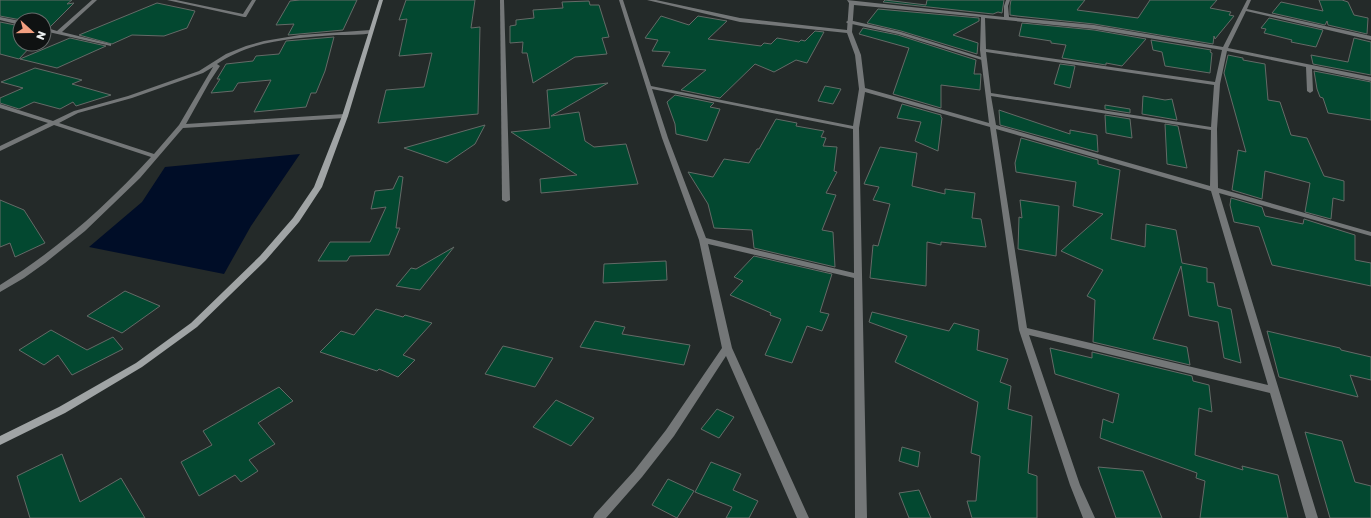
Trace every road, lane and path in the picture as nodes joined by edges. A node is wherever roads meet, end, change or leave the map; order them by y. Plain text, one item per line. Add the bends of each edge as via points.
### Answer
1 (95, 0) edge
2 (169, 0) edge
3 (254, 0) edge
4 (381, 0) edge
5 (502, 0) edge
6 (621, 0) edge
7 (649, 0) edge
8 (1008, 0) edge
9 (1250, 0) edge
10 (851, 1) edge
11 (1246, 10) junction
12 (983, 16) junction
13 (1007, 17) junction
14 (0, 18) edge
15 (12, 21) edge
16 (849, 22) junction
17 (52, 31) edge
18 (59, 32) junction
19 (371, 32) junction
20 (849, 32) junction
21 (1371, 38) edge
22 (109, 45) dead end
23 (1225, 49) junction
24 (984, 55) junction
25 (222, 59) junction
26 (1308, 67) junction
27 (1371, 79) edge
28 (1218, 84) junction
29 (649, 87) junction
30 (862, 89) junction
31 (1310, 91) dead end
32 (988, 94) junction
33 (0, 106) edge
34 (345, 116) junction
35 (53, 123) junction
36 (181, 126) junction
37 (993, 127) junction
38 (856, 128) junction
39 (1214, 129) junction
40 (0, 149) edge
41 (155, 156) junction
42 (1214, 189) junction
43 (506, 200) dead end
44 (1371, 234) edge
45 (703, 240) junction
46 (857, 276) junction
47 (0, 289) edge
48 (1023, 330) junction
49 (727, 348) junction
50 (1274, 390) junction
51 (0, 441) edge
52 (599, 518) edge
53 (804, 518) edge
54 (861, 518) edge
55 (1089, 518) edge
56 (1312, 518) edge

1 - 18 street
2 - 3 street via 244,16
4 - 19 street
5 - 43 street
6 - 29 street
7 - 20 street via 734,19
8 - 13 street
9 - 11 street
10 - 12 street
10 - 16 street
11 - 21 street
11 - 23 street
12 - 13 street
12 - 24 street
13 - 23 street via 1094,27
14 - 15 street
16 - 20 street
16 - 24 street
17 - 18 street
18 - 22 street
19 - 25 street via 277,40 245,48
19 - 34 street
20 - 30 street via 858,54
23 - 26 street
23 - 28 street
24 - 28 street
24 - 32 street
25 - 35 street via 212,68 188,78 76,112
25 - 36 street via 205,81
26 - 27 street
26 - 31 street
28 - 39 street
29 - 38 street
29 - 45 street
30 - 37 street
30 - 38 street
32 - 37 street
32 - 39 street
33 - 35 street
34 - 36 street
34 - 51 street via 318,187 296,220 228,294 194,325 139,364 62,410
35 - 40 street
35 - 41 street
36 - 41 street
37 - 42 street
37 - 48 street
38 - 46 street
39 - 42 street
41 - 47 street via 111,204 58,249 24,275
42 - 44 street
42 - 50 street
45 - 46 street
45 - 49 street
46 - 54 street
48 - 50 street
48 - 55 street via 1074,485
49 - 52 street via 670,433
49 - 53 street
50 - 56 street

